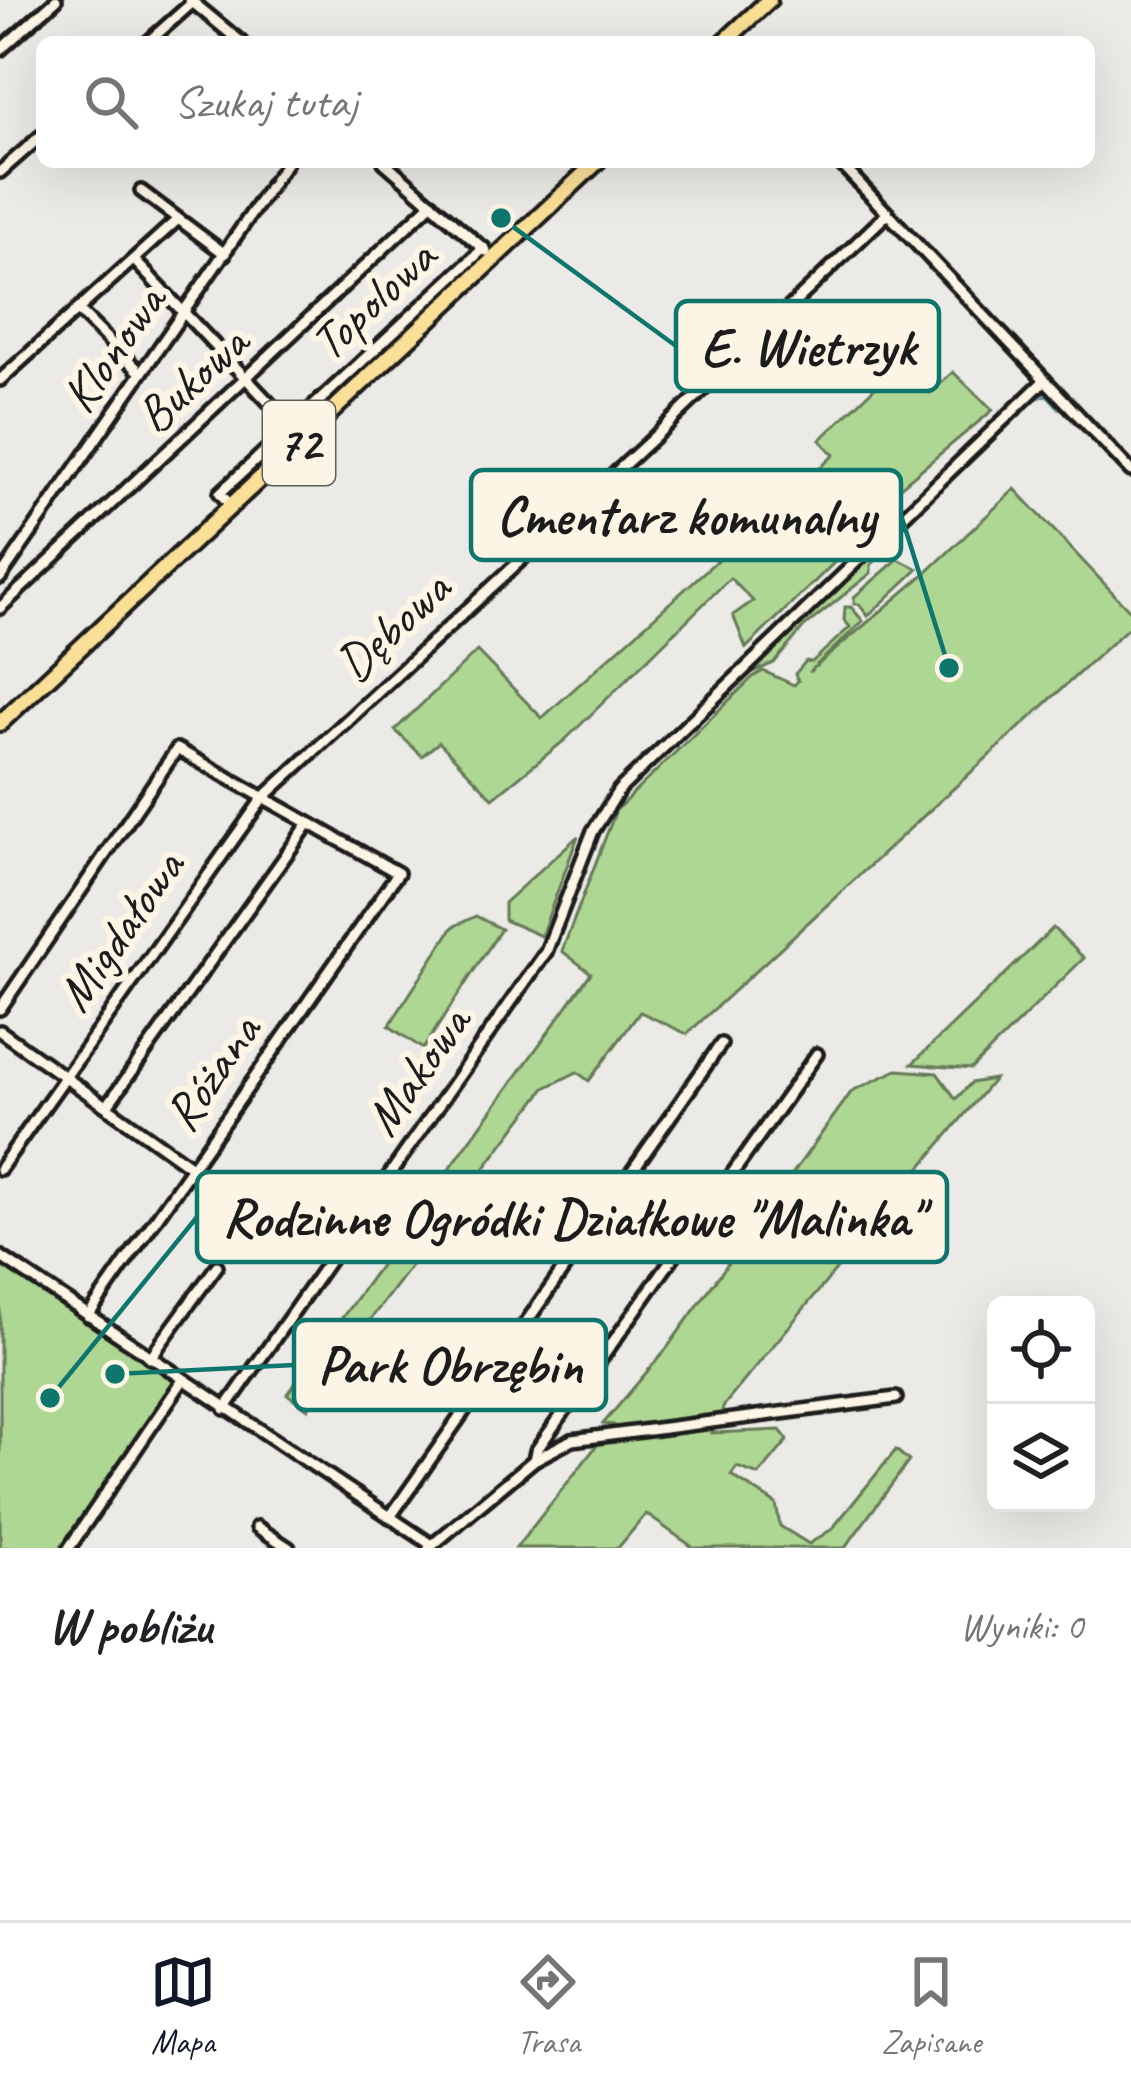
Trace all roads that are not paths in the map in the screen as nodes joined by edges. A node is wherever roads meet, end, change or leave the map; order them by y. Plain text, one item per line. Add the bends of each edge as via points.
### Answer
1 (56, 0) edge
2 (769, 0) edge
3 (192, 1) edge
4 (154, 36) edge
5 (234, 36) edge
6 (731, 36) edge
7 (0, 50) edge
8 (36, 140) edge
9 (282, 168) edge
10 (391, 168) edge
11 (590, 168) edge
12 (845, 168) edge
13 (0, 172) edge
14 (141, 191) dead end
15 (432, 203) junction
16 (888, 213) junction
17 (177, 220) junction
18 (225, 254) junction
19 (489, 254) junction
20 (134, 260) junction
21 (78, 310) junction
22 (184, 313) junction
23 (141, 373) junction
24 (0, 380) edge
25 (247, 380) junction
26 (1045, 380) junction
27 (298, 433) junction
28 (1131, 471) edge
29 (0, 578) edge
30 (0, 588) edge
31 (4, 604) edge
32 (0, 723) edge
33 (263, 798) junction
34 (309, 824) junction
35 (0, 1009) edge
36 (0, 1031) edge
37 (721, 1044) dead end
38 (817, 1054) dead end
39 (64, 1076) junction
40 (106, 1106) junction
41 (191, 1168) junction
42 (0, 1169) edge
43 (218, 1186) dead end
44 (0, 1256) edge
45 (218, 1266) dead end
46 (88, 1316) junction
47 (150, 1358) junction
48 (182, 1380) junction
49 (896, 1398) dead end
50 (225, 1408) junction
51 (534, 1460) junction
52 (390, 1517) junction
53 (257, 1527) dead end
54 (431, 1547) edge
55 (69, 1548) edge
56 (289, 1548) edge

1 - 7 street
2 - 6 main road
3 - 4 street
3 - 5 street
8 - 13 street
9 - 18 street, Klonowa
10 - 15 street
11 - 19 main road, 72
12 - 16 street
14 - 17 street
15 - 19 street
15 - 25 street, Bukowa
16 - 26 street
16 - 33 street, Dębowa
17 - 18 street
17 - 20 street
18 - 22 street, Klonowa
19 - 27 main road, 72
20 - 21 street
20 - 22 street
21 - 23 street
21 - 24 street
22 - 23 street, Klonowa
22 - 25 street
23 - 29 street, Klonowa
25 - 27 street
25 - 31 street, Bukowa
26 - 28 street
26 - 50 street, Makowa via 619,790 557,911 546,952
27 - 32 main road, 72
30 - 31 street
33 - 34 street
33 - 35 street via 177,749
33 - 39 street, Migdałowa
34 - 40 street
34 - 41 street, Różana via 398,873
36 - 39 street
37 - 52 street
38 - 51 street
39 - 40 street
39 - 42 street, Migdałowa
40 - 41 street
41 - 43 street
41 - 46 street, Różana
44 - 46 street
45 - 47 street
46 - 47 street
47 - 48 street
48 - 50 street
48 - 55 street
49 - 51 street via 591,1436
50 - 52 street
51 - 54 street
52 - 54 street
53 - 56 street

